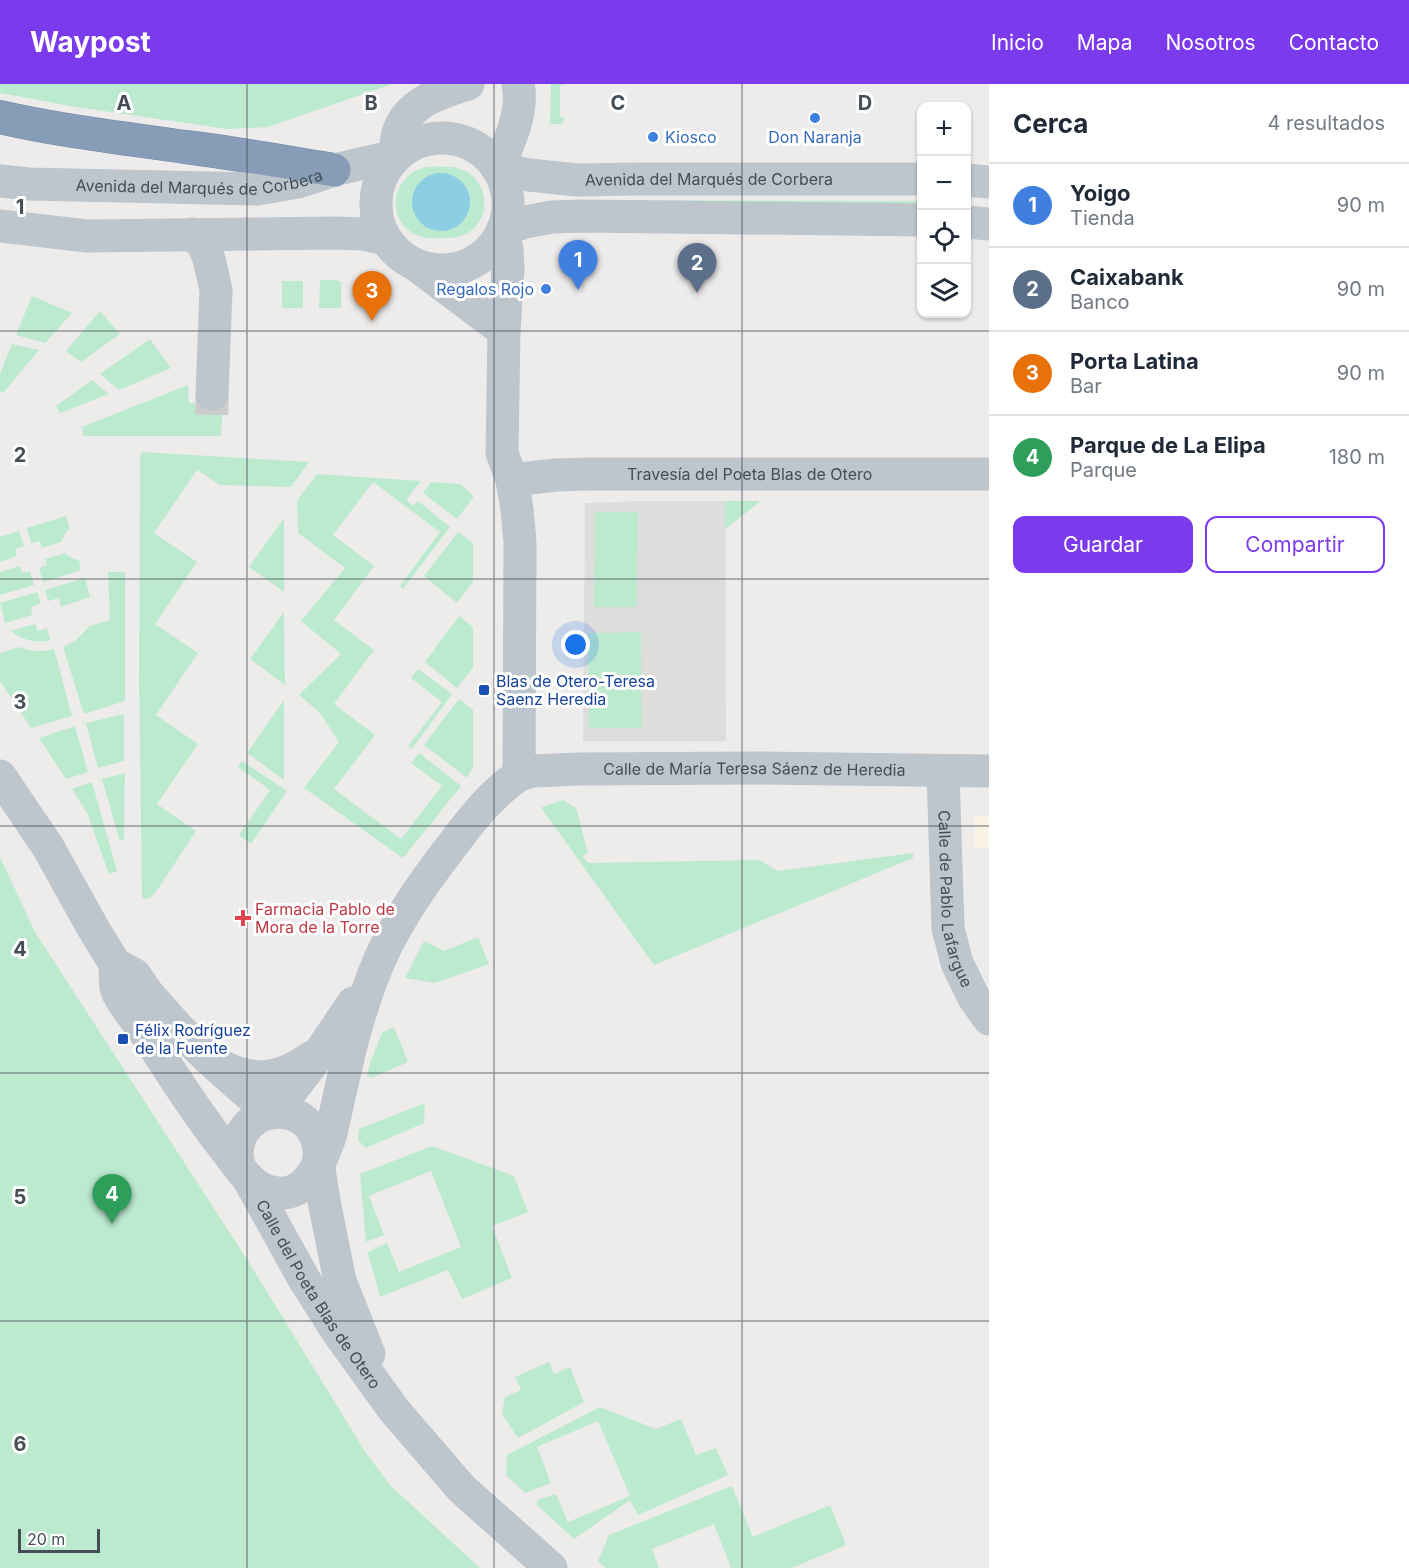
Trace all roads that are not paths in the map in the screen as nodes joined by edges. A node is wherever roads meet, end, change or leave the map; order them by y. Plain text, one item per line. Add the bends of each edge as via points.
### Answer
1 (468, 84) edge
2 (518, 84) edge
3 (0, 117) edge
4 (395, 156) junction
5 (497, 168) junction
6 (334, 170) junction
7 (917, 179) edge
8 (971, 180) edge
9 (0, 181) edge
10 (989, 182) edge
11 (917, 220) edge
12 (971, 222) edge
13 (989, 224) edge
14 (0, 226) edge
15 (502, 231) junction
16 (192, 234) junction
17 (244, 234) junction
18 (385, 239) junction
19 (415, 264) junction
20 (216, 290) junction
21 (504, 331) junction
22 (212, 394) tunnel mouth
23 (989, 474) edge
24 (512, 480) junction
25 (944, 771) junction
26 (989, 771) edge
27 (519, 775) junction
28 (0, 776) edge
29 (115, 963) junction
30 (375, 971) junction
31 (989, 1019) edge
32 (323, 1049) junction
33 (211, 1061) junction
34 (274, 1112) junction
35 (319, 1162) junction
36 (243, 1172) junction
37 (394, 1410) junction
38 (551, 1568) edge

1 - 4 street via 415,107 401,125
2 - 5 street via 516,119
3 - 6 highway via 94,135
4 - 5 street via 429,138 449,138 479,149
4 - 6 street, Avenida del Marqués de Corbera
4 - 18 street via 381,177 375,202
5 - 7 street, Avenida del Marqués de Corbera via 577,180
5 - 15 street via 507,192
6 - 9 street, Avenida del Marqués de Corbera via 298,182 257,189
8 - 10 street
11 - 15 street via 583,216 525,222
12 - 13 street
14 - 16 street via 87,236
15 - 19 street via 487,253 465,266 440,270
15 - 21 street via 508,270
16 - 17 street
16 - 20 street via 203,244
17 - 18 street via 345,233
17 - 20 street via 230,245
18 - 19 street via 393,250
19 - 21 street
20 - 22 street
21 - 24 street via 502,453
23 - 24 street, Travesía del Poeta Blas de Otero via 589,474
24 - 27 street via 520,542
25 - 26 street, Calle de María Teresa Sáenz de Heredia
25 - 27 street, Calle de María Teresa Sáenz de Heredia via 578,769
25 - 31 street, Calle de Pablo Lafargue via 948,928 957,963
27 - 30 street, Calle del Poeta Blas de Otero via 489,800 428,876
28 - 29 street via 48,847
29 - 33 street via 135,975
29 - 36 street via 117,990 181,1089
30 - 32 street, Calle del Poeta Blas de Otero
30 - 35 street, Calle del Poeta Blas de Otero via 351,1045 331,1134
32 - 33 street, Calle del Poeta Blas de Otero via 270,1078 237,1074
32 - 34 street, Calle del Poeta Blas de Otero
33 - 34 street
34 - 35 street, Calle del Poeta Blas de Otero via 290,1113 311,1127 319,1143
34 - 36 street, Calle del Poeta Blas de Otero via 256,1119 241,1139 237,1152
35 - 36 street, Calle del Poeta Blas de Otero via 306,1183 282,1193 257,1187
35 - 37 street, Calle del Poeta Blas de Otero via 340,1281
36 - 37 street, Calle del Poeta Blas de Otero via 333,1325
37 - 38 street, Calle del Poeta Blas de Otero via 462,1489

